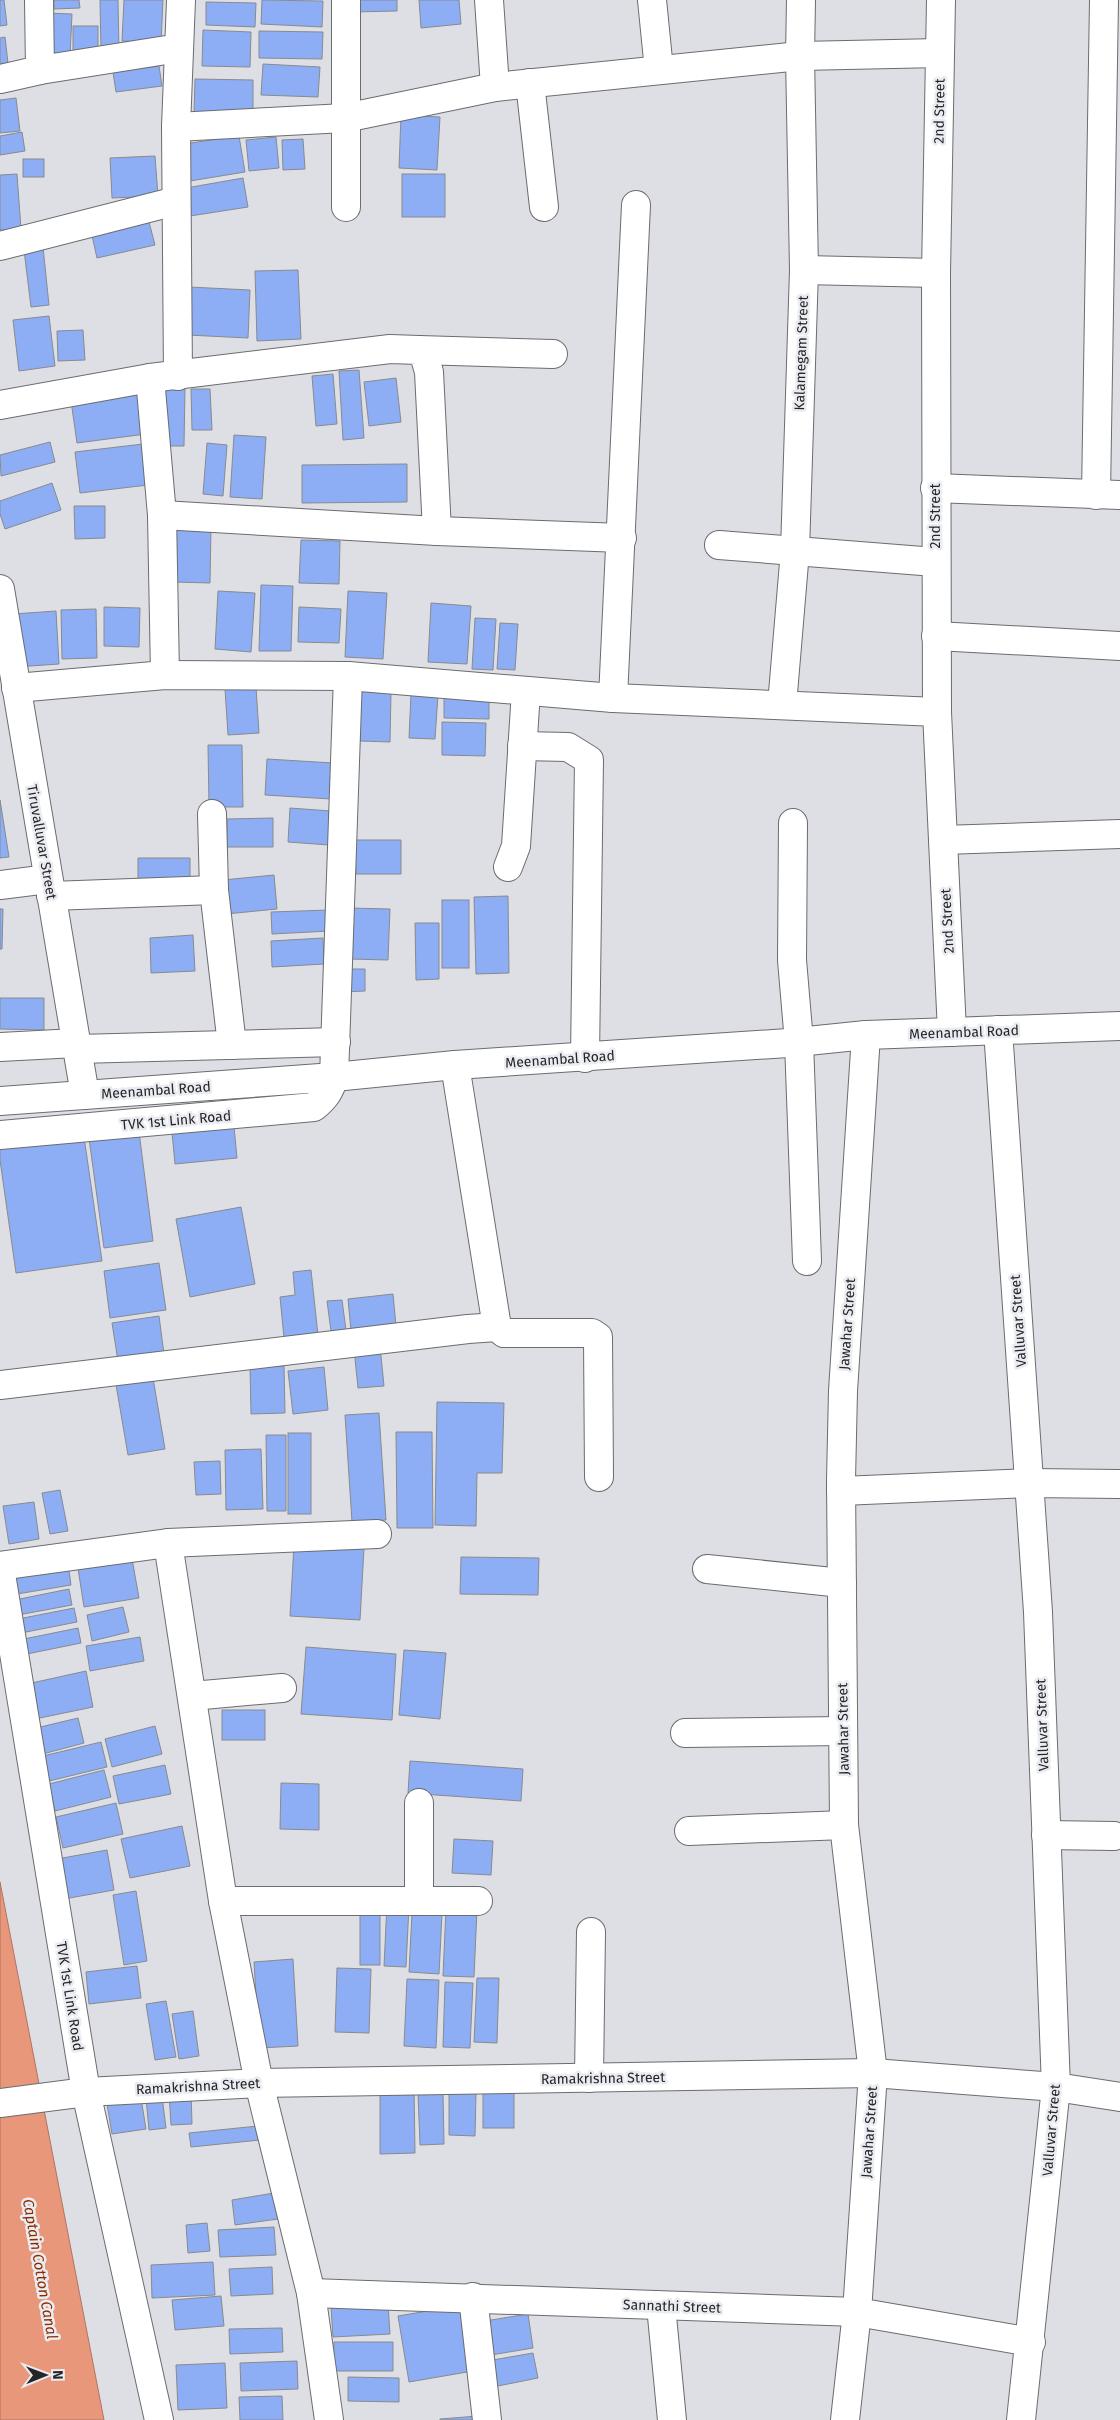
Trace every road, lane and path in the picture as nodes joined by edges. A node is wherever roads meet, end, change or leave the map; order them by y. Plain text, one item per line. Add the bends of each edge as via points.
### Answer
1 (40, 0) edge
2 (181, 0) edge
3 (346, 0) edge
4 (489, 0) edge
5 (652, 0) edge
6 (802, 0) edge
7 (941, 0) edge
8 (1104, 0) edge
9 (179, 48) junction
10 (940, 53) junction
11 (800, 56) junction
12 (40, 70) junction
13 (659, 70) junction
14 (0, 79) edge
15 (530, 83) junction
16 (495, 87) junction
17 (345, 118) junction
18 (176, 127) junction
19 (176, 201) junction
20 (636, 205) dead end
21 (346, 207) dead end
22 (544, 207) dead end
23 (0, 246) edge
24 (804, 270) junction
25 (936, 274) junction
26 (418, 350) junction
27 (553, 354) dead end
28 (178, 376) junction
29 (150, 378) junction
30 (0, 406) edge
31 (935, 488) junction
32 (1108, 495) edge
33 (162, 515) junction
34 (437, 531) junction
35 (622, 538) junction
36 (719, 545) dead end
37 (795, 551) junction
38 (936, 562) junction
39 (0, 589) edge
40 (936, 636) junction
41 (1120, 646) edge
42 (165, 675) junction
43 (348, 676) junction
44 (16, 688) junction
45 (526, 691) junction
46 (613, 698) junction
47 (782, 705) junction
48 (936, 712) junction
49 (522, 746) junction
50 (212, 814) dead end
51 (793, 824) dead end
52 (1120, 834) edge
53 (943, 840) junction
54 (508, 867) dead end
55 (0, 885) edge
56 (50, 887) junction
57 (214, 890) junction
58 (1120, 1026) edge
59 (998, 1030) junction
60 (952, 1032) junction
61 (866, 1036) junction
62 (336, 1042) junction
63 (799, 1042) junction
64 (232, 1045) junction
65 (77, 1046) junction
66 (0, 1047) edge
67 (585, 1058) junction
68 (454, 1065) junction
69 (334, 1077) junction
70 (85, 1095) junction
71 (0, 1100) edge
72 (0, 1135) edge
73 (807, 1261) dead end
74 (497, 1327) junction
75 (0, 1385) edge
76 (599, 1477) dead end
77 (1029, 1483) junction
78 (1120, 1484) edge
79 (841, 1491) junction
80 (377, 1534) dead end
81 (168, 1543) junction
82 (0, 1567) edge
83 (707, 1569) dead end
84 (842, 1583) junction
85 (282, 1688) dead end
86 (192, 1696) junction
87 (843, 1731) junction
88 (685, 1734) dead end
89 (419, 1803) dead end
90 (844, 1825) junction
91 (690, 1831) dead end
92 (1046, 1835) junction
93 (1114, 1836) dead end
94 (223, 1901) junction
95 (419, 1901) junction
96 (478, 1901) dead end
97 (591, 1932) dead end
98 (873, 2073) junction
99 (589, 2078) junction
100 (259, 2083) junction
101 (1056, 2087) junction
102 (86, 2092) junction
103 (1120, 2097) edge
104 (0, 2103) edge
105 (311, 2292) junction
106 (473, 2297) junction
107 (661, 2306) junction
108 (857, 2312) junction
109 (1031, 2342) junction
110 (159, 2420) edge
111 (329, 2420) edge
112 (487, 2420) edge
113 (672, 2420) edge
114 (845, 2420) edge
115 (1021, 2420) edge

1 - 12 street
2 - 9 street
3 - 17 street
4 - 16 street
5 - 13 street
6 - 11 street, Kalamegam Street
7 - 10 street, 2nd Street
8 - 32 street
9 - 12 street
9 - 18 street
10 - 11 street
10 - 25 street, 2nd Street
11 - 13 street
11 - 24 street, Kalamegam Street
12 - 14 street
13 - 15 street
15 - 16 street
15 - 22 street
16 - 17 street
17 - 18 street
17 - 21 street
18 - 19 street
19 - 23 street
19 - 28 street
20 - 35 street
24 - 25 street
24 - 37 street, Kalamegam Street
25 - 31 street, 2nd Street
26 - 27 street
26 - 28 street via 390,349
26 - 34 street via 425,358 429,372
28 - 29 street
29 - 30 street
29 - 33 street
31 - 32 street
31 - 38 street, 2nd Street
33 - 34 street
33 - 42 street
34 - 35 street
35 - 46 street
36 - 37 street
37 - 38 street
37 - 47 street, Kalamegam Street
38 - 40 street, 2nd Street
39 - 44 street, Tiruvalluvar Street
40 - 41 street
40 - 48 street, 2nd Street
42 - 43 street
42 - 44 street
43 - 45 street
43 - 62 street
44 - 56 street, Tiruvalluvar Street
45 - 46 street
45 - 49 street
46 - 47 street
47 - 48 street
48 - 53 street, 2nd Street
49 - 54 street via 516,846
49 - 67 street via 568,747 589,760
50 - 57 street
51 - 63 street via 792,960
52 - 53 street
53 - 60 street, 2nd Street
55 - 56 street
56 - 57 street
56 - 65 street, Tiruvalluvar Street
57 - 64 street
58 - 59 street, Meenambal Road
59 - 60 street, Meenambal Road
59 - 77 street, Valluvar Street
60 - 61 street, Meenambal Road
61 - 63 street, Meenambal Road
61 - 79 street, Jawahar Street via 842,1392
62 - 64 street
62 - 69 street
63 - 67 street, Meenambal Road
63 - 73 street
64 - 65 street
65 - 66 street
65 - 70 street, Tiruvalluvar Street
67 - 68 street, Meenambal Road
68 - 69 street, Meenambal Road
68 - 74 street
69 - 70 street, Meenambal Road
69 - 72 street, TVK 1st Link Road via 330,1091 314,1108
70 - 71 street, Meenambal Road
74 - 75 street
74 - 76 street via 504,1333 592,1333 598,1337
77 - 78 street
77 - 79 street
77 - 92 street, Valluvar Street via 1038,1612
79 - 84 street, Jawahar Street
80 - 81 street
81 - 82 street
81 - 86 street
82 - 102 street, TVK 1st Link Road
83 - 84 street
84 - 87 street, Jawahar Street
85 - 86 street
86 - 94 street
87 - 88 street
87 - 90 street, Jawahar Street
89 - 95 street
90 - 91 street
90 - 98 street, Jawahar Street
92 - 93 street
92 - 101 street, Valluvar Street
94 - 95 street
94 - 100 street
95 - 96 street
97 - 99 street
98 - 99 street, Ramakrishna Street
98 - 101 street, Ramakrishna Street
98 - 108 street, Jawahar Street
99 - 100 street, Ramakrishna Street
100 - 102 street, Ramakrishna Street
100 - 105 street
101 - 103 street, Ramakrishna Street
101 - 109 street, Valluvar Street
102 - 104 street, Ramakrishna Street
102 - 110 street, TVK 1st Link Road
105 - 106 street, Sannathi Street
105 - 111 street
106 - 107 street, Sannathi Street
106 - 112 street
107 - 108 street, Sannathi Street
107 - 113 street
108 - 109 street, Sannathi Street
108 - 114 street, Jawahar Street
109 - 115 street, Valluvar Street

